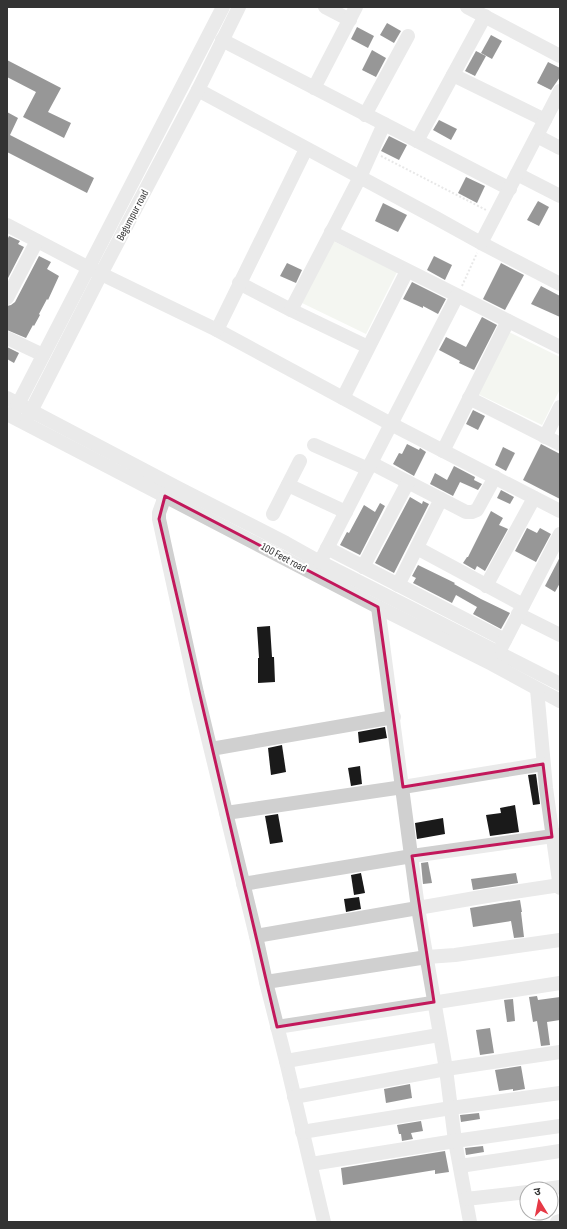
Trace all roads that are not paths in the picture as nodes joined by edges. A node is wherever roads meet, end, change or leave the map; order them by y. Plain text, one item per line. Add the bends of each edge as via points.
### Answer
1 (223, 7) edge
2 (239, 7) edge
3 (325, 7) edge
4 (356, 7) edge
5 (467, 7) edge
6 (485, 16) junction
7 (350, 20) junction
8 (408, 36) dead end
9 (222, 40) junction
10 (560, 56) edge
11 (196, 61) junction
12 (208, 68) junction
13 (453, 75) junction
14 (314, 88) junction
15 (198, 90) junction
16 (560, 91) edge
17 (365, 114) junction
18 (545, 120) junction
19 (384, 124) junction
20 (537, 136) junction
21 (417, 141) junction
22 (560, 148) edge
23 (306, 149) junction
24 (517, 174) junction
25 (360, 177) junction
26 (510, 189) junction
27 (560, 196) edge
28 (7, 225) edge
29 (331, 232) junction
30 (37, 241) junction
31 (482, 243) junction
32 (95, 271) junction
33 (407, 271) junction
34 (559, 280) edge
35 (239, 283) junction
36 (457, 296) junction
37 (7, 298) edge
38 (291, 310) junction
39 (508, 321) junction
40 (217, 330) junction
41 (7, 338) edge
42 (560, 347) edge
43 (368, 348) junction
44 (44, 356) junction
45 (343, 398) junction
46 (469, 398) junction
47 (560, 408) edge
48 (20, 409) edge
49 (10, 415) edge
50 (391, 424) junction
51 (545, 437) junction
52 (560, 444) edge
53 (314, 445) dead end
54 (443, 451) junction
55 (300, 461) dead end
56 (370, 466) junction
57 (495, 477) junction
58 (408, 482) junction
59 (288, 485) junction
60 (164, 496) junction
61 (534, 498) junction
62 (441, 499) junction
63 (560, 511) edge
64 (346, 512) junction
65 (273, 514) dead end
66 (560, 534) edge
67 (327, 548) junction
68 (417, 548) junction
69 (556, 553) edge
70 (320, 562) junction
71 (363, 567) junction
72 (398, 585) junction
73 (486, 586) junction
74 (378, 607) junction
75 (521, 610) junction
76 (560, 635) edge
77 (505, 640) junction
78 (495, 658) junction
79 (560, 684) edge
80 (537, 689) junction
81 (560, 701) edge
82 (394, 717) junction
83 (211, 749) junction
84 (543, 764) junction
85 (402, 787) junction
86 (226, 813) junction
87 (556, 836) edge
88 (412, 856) junction
89 (243, 884) junction
90 (560, 885) edge
91 (560, 888) edge
92 (418, 908) junction
93 (256, 936) junction
94 (560, 940) edge
95 (426, 957) junction
96 (266, 982) junction
97 (560, 983) edge
98 (434, 1002) junction
99 (277, 1027) junction
100 (439, 1035) junction
101 (560, 1052) edge
102 (286, 1061) junction
103 (446, 1069) junction
104 (560, 1093) edge
105 (294, 1097) junction
106 (451, 1108) junction
107 (560, 1126) edge
108 (302, 1132) junction
109 (455, 1141) junction
110 (560, 1151) edge
111 (310, 1164) junction
112 (460, 1166) junction
113 (519, 1193) edge
114 (466, 1199) junction
115 (324, 1222) edge
116 (470, 1222) edge
117 (557, 1222) edge
118 (560, 1222) edge

1 - 11 street, Begumpur road
2 - 9 street, Begumpur road
3 - 7 street
4 - 7 street
5 - 6 street
6 - 10 street
6 - 13 street
7 - 14 street
8 - 17 street
9 - 12 street, Begumpur road
9 - 14 street
11 - 12 street
11 - 32 street, Begumpur road
12 - 15 street, Begumpur road
13 - 18 street
13 - 21 street
14 - 17 street
15 - 23 street
15 - 32 street, Begumpur road
16 - 18 street
17 - 19 street
18 - 20 street
19 - 21 street
19 - 25 street
20 - 22 street
20 - 24 street
21 - 26 street
23 - 25 street
23 - 35 street
24 - 26 street
24 - 27 street
25 - 29 street
25 - 31 street
26 - 31 street
28 - 30 street
29 - 33 street
29 - 38 street
30 - 32 street
30 - 37 street
31 - 34 street
32 - 40 street
32 - 44 street, Begumpur road
32 - 48 street, Begumpur road
33 - 36 street
33 - 43 street
35 - 38 street
35 - 40 street
36 - 39 street
36 - 50 street
38 - 43 street
39 - 42 street
39 - 46 street
40 - 45 street
41 - 44 street
43 - 45 street
44 - 48 street, Begumpur road
45 - 50 street
46 - 51 street
46 - 54 street
47 - 51 street
48 - 49 street, Begumpur road
48 - 60 street, 100 Feet road
48 - 70 street, 100 Feet road
50 - 54 street
50 - 56 street
51 - 52 street
53 - 56 street
54 - 57 street
55 - 59 street
56 - 58 street
56 - 64 street
57 - 61 street
57 - 62 street via 477,510 466,512
58 - 62 street
58 - 71 street
59 - 64 street
59 - 65 street
60 - 74 street, 100 Feet road
60 - 83 street via 159,519
61 - 63 street
61 - 73 street
62 - 68 street
64 - 67 street
66 - 69 street
67 - 70 street
67 - 71 street
68 - 72 street
68 - 73 street
69 - 75 street
70 - 78 street, 100 Feet road
71 - 72 street
72 - 77 street
73 - 75 street
74 - 78 street, 100 Feet road
74 - 82 street
75 - 76 street
75 - 77 street
77 - 78 street
78 - 79 street, 100 Feet road
78 - 80 street, 100 Feet road
80 - 81 street, 100 Feet road
80 - 84 street
82 - 83 street
82 - 85 street
83 - 86 street
84 - 85 street
84 - 87 street
85 - 86 street
85 - 88 street
86 - 89 street
87 - 88 street
87 - 90 street
88 - 89 street
88 - 92 street
89 - 93 street
90 - 91 street
90 - 92 street
92 - 93 street
92 - 95 street
93 - 96 street
94 - 95 street
95 - 96 street
95 - 98 street
96 - 99 street
97 - 98 street
98 - 99 street
98 - 100 street
99 - 102 street
100 - 102 street
100 - 103 street
101 - 103 street
102 - 105 street
103 - 105 street
103 - 106 street
104 - 106 street
105 - 108 street
106 - 108 street
106 - 109 street
107 - 109 street
108 - 111 street
109 - 111 street
109 - 112 street
110 - 112 street
111 - 115 street
112 - 114 street
113 - 114 street
114 - 116 street
117 - 118 street

